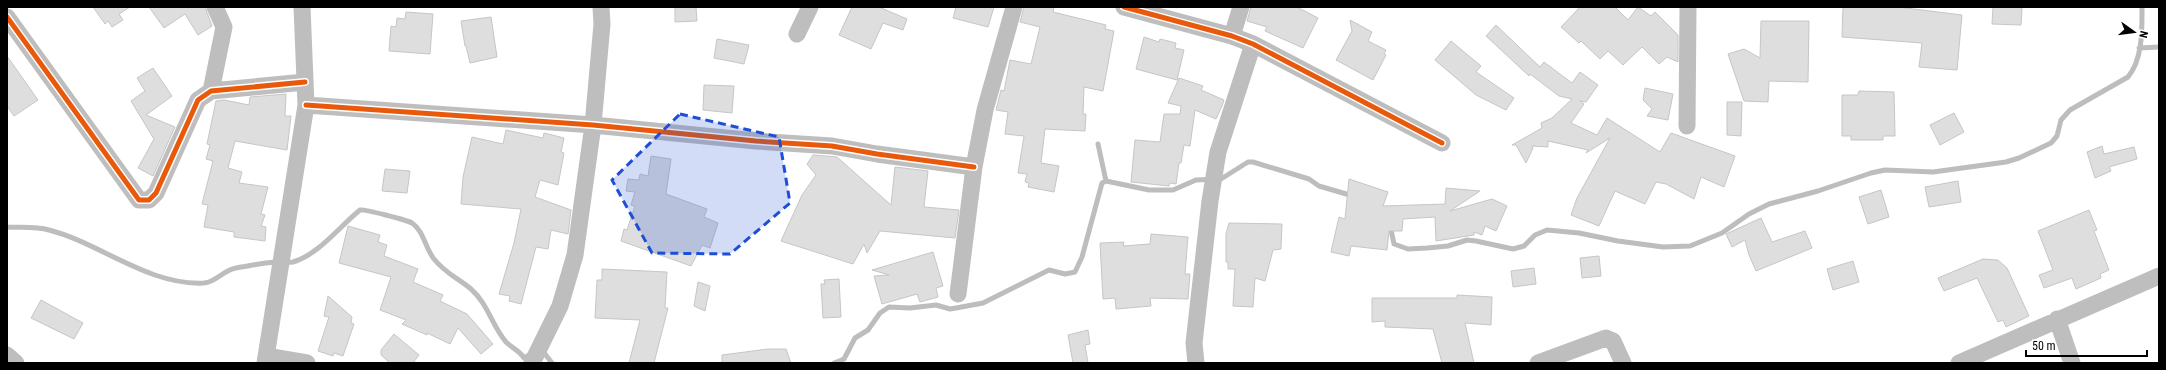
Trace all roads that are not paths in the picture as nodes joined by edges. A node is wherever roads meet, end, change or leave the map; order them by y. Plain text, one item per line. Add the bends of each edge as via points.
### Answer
1 (215, 7) edge
2 (302, 7) edge
3 (601, 7) edge
4 (810, 7) edge
5 (1014, 7) edge
6 (1124, 7) edge
7 (1241, 7) edge
8 (1688, 7) edge
9 (7, 17) edge
10 (798, 34) dead end
11 (1232, 36) junction
12 (1253, 44) junction
13 (305, 82) junction
14 (211, 91) junction
15 (306, 105) junction
16 (593, 125) junction
17 (1687, 126) dead end
18 (1442, 143) dead end
19 (974, 167) junction
20 (2159, 276) edge
21 (958, 294) dead end
22 (2057, 319) junction
23 (7, 355) edge
24 (266, 360) edge
25 (16, 363) edge
26 (307, 363) edge
27 (532, 363) edge
28 (1196, 363) edge
29 (1538, 363) edge
30 (1624, 363) edge
31 (1959, 363) edge
32 (2072, 363) edge

1 - 14 street via 224,27
2 - 13 street
3 - 16 street via 602,24
4 - 10 street
5 - 19 street via 985,110
6 - 11 street
7 - 11 street
8 - 17 street
9 - 14 street via 139,200 149,200 156,193 198,100
11 - 12 street
12 - 18 street
12 - 28 street via 1218,152 1194,343
13 - 14 street
13 - 15 street
15 - 16 street
15 - 24 street
16 - 19 street via 832,146
16 - 27 street via 575,255 560,306
19 - 21 street
20 - 22 street
22 - 31 street
22 - 32 street
23 - 25 street
24 - 26 street
29 - 30 street via 1606,338 1613,341

